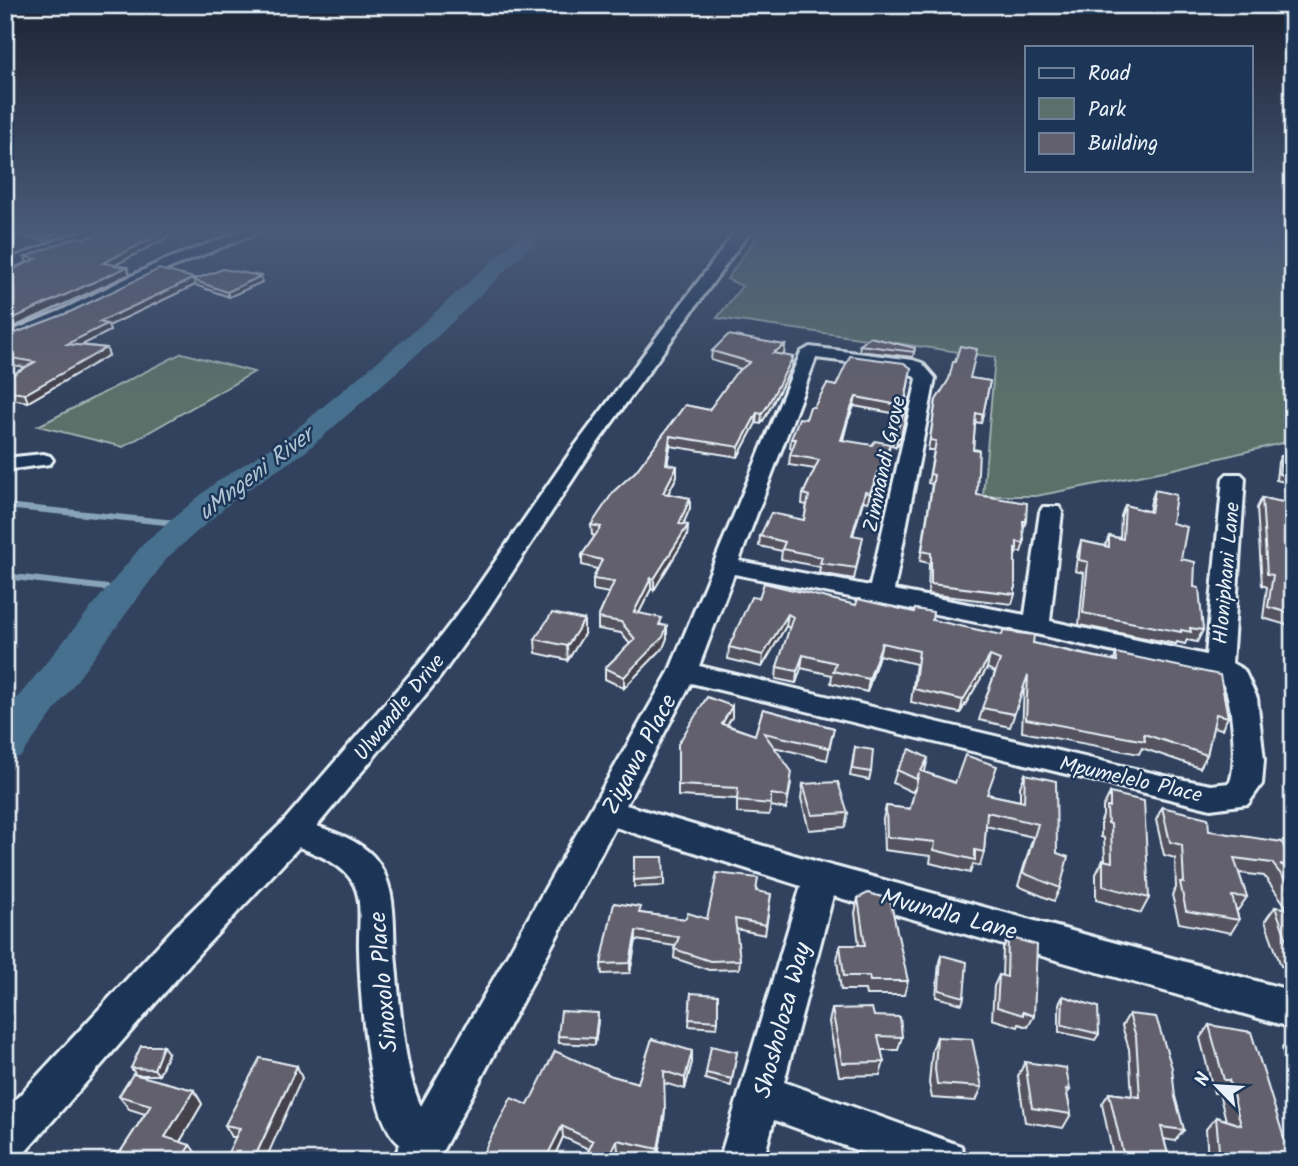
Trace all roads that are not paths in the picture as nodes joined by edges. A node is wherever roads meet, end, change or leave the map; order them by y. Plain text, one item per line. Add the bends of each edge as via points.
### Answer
1 (124, 285) edge
2 (703, 285) edge
3 (5, 340) edge
4 (810, 352) joint
5 (43, 460) dead end
6 (5, 464) edge
7 (1234, 478) dead end
8 (1051, 512) dead end
9 (724, 565) junction
10 (880, 596) junction
11 (1036, 626) junction
12 (1218, 667) junction
13 (683, 672) junction
14 (608, 812) junction
15 (294, 831) junction
16 (821, 878) junction
17 (1292, 1010) edge
18 (762, 1095) junction
19 (5, 1143) edge
20 (420, 1149) edge
21 (741, 1161) edge
22 (946, 1161) edge

1 - 3 street
2 - 15 street, Ulwandle Drive via 579,454 430,670
4 - 9 street, Ziyawa Place
4 - 10 street, Zimnandi Grove via 907,364 926,378
5 - 6 street
7 - 12 street, Hloniphani Lane
8 - 11 street
9 - 10 street
9 - 13 street, Ziyawa Place
10 - 11 street
11 - 12 street
12 - 13 street, Mpumelelo Place via 1234,677 1243,698 1249,760 1247,784 1237,795 1212,797
13 - 14 street, Ziyawa Place
14 - 16 street, Mvundla Lane
14 - 20 street, Ziyawa Place
15 - 19 street, Ulwandle Drive via 179,949
15 - 20 street, Sinoxolo Place via 338,850 369,877 375,897 391,1073 400,1107
16 - 17 street, Mvundla Lane
16 - 18 street, Shosholoza Way
18 - 21 street, Shosholoza Way
18 - 22 street

